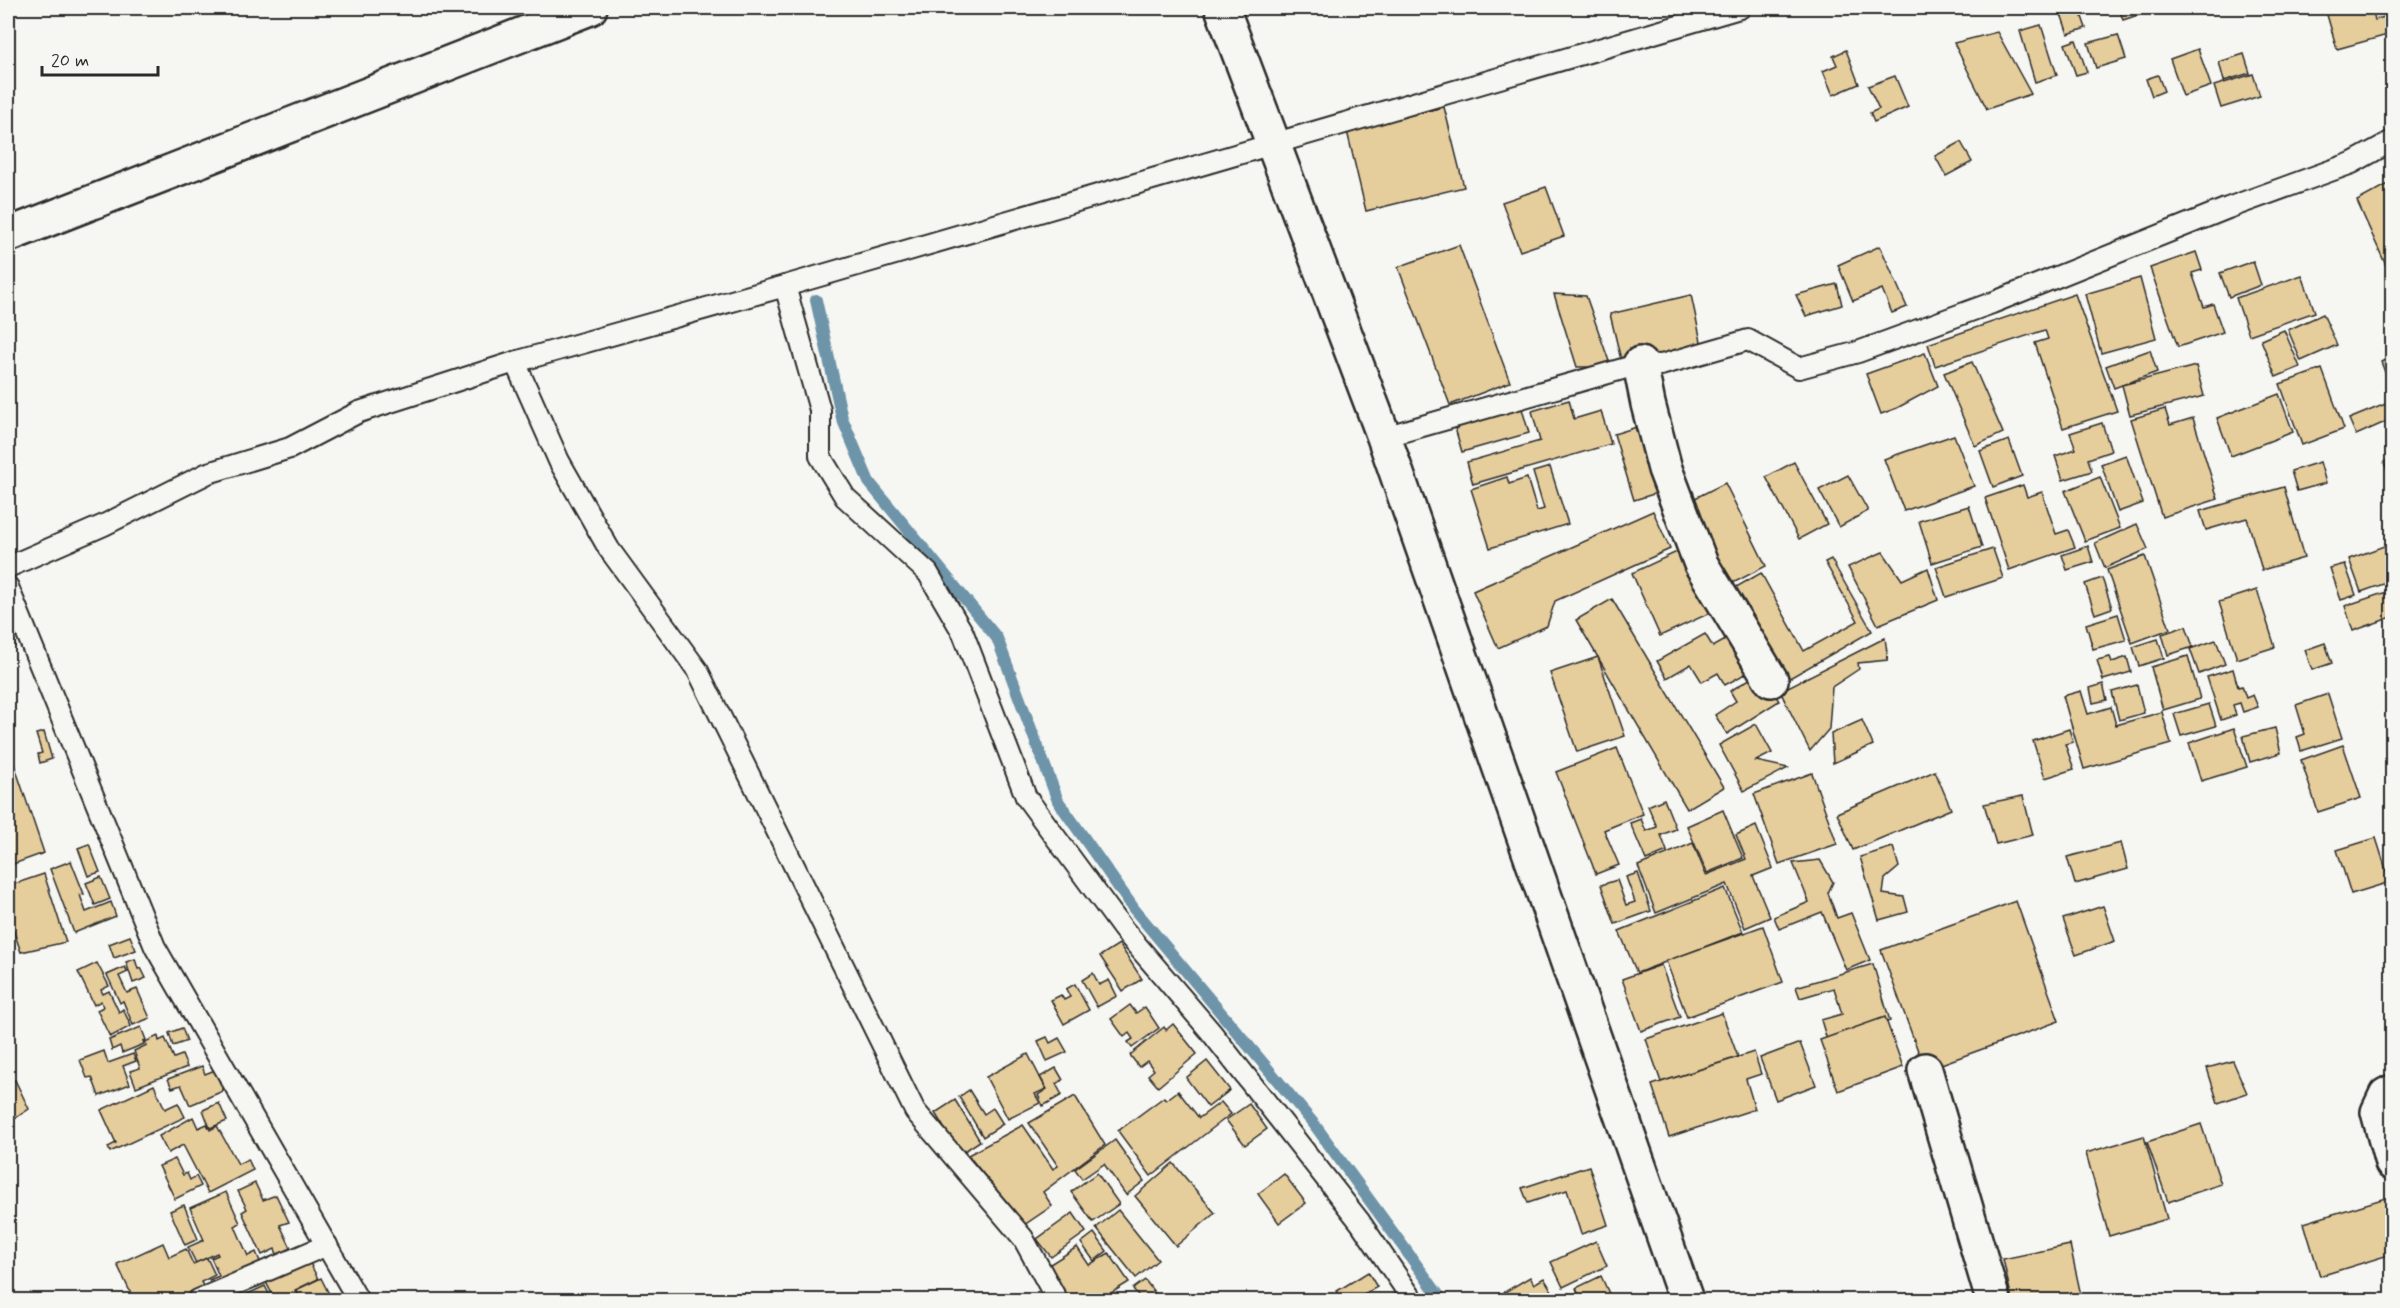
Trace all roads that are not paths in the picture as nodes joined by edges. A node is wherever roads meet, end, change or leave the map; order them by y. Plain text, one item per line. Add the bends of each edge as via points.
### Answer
1 (590, 8) edge
2 (1222, 8) edge
3 (1740, 8) edge
4 (2392, 141) edge
5 (1273, 143) junction
6 (8, 235) edge
7 (785, 286) junction
8 (515, 362) junction
9 (1640, 364) junction
10 (1384, 437) junction
11 (8, 567) edge
12 (8, 587) edge
13 (1771, 680) dead end
14 (1925, 1070) dead end
15 (2392, 1092) edge
16 (2392, 1163) edge
17 (327, 1245) junction
18 (198, 1300) edge
19 (358, 1300) edge
20 (1057, 1300) edge
21 (1413, 1300) edge
22 (1686, 1300) edge
23 (1993, 1300) edge

1 - 6 main road
2 - 5 main road
3 - 5 lane
4 - 9 lane via 2352,163 1858,352 1799,368 1748,340 1661,365
5 - 7 lane
5 - 10 main road
7 - 8 lane
7 - 21 lane via 820,410 820,456 845,497 928,573 963,633 1026,797 1123,929 1211,1032 1360,1222
8 - 11 lane via 359,412 291,448 208,473
8 - 20 lane via 559,460 609,549 698,671 915,1111 1023,1238
9 - 10 lane
9 - 13 main road via 1665,469 1701,564
10 - 22 main road
12 - 17 lane via 155,947
14 - 23 main road
15 - 16 main road via 2386,1095 2378,1112
17 - 18 lane
17 - 19 lane

